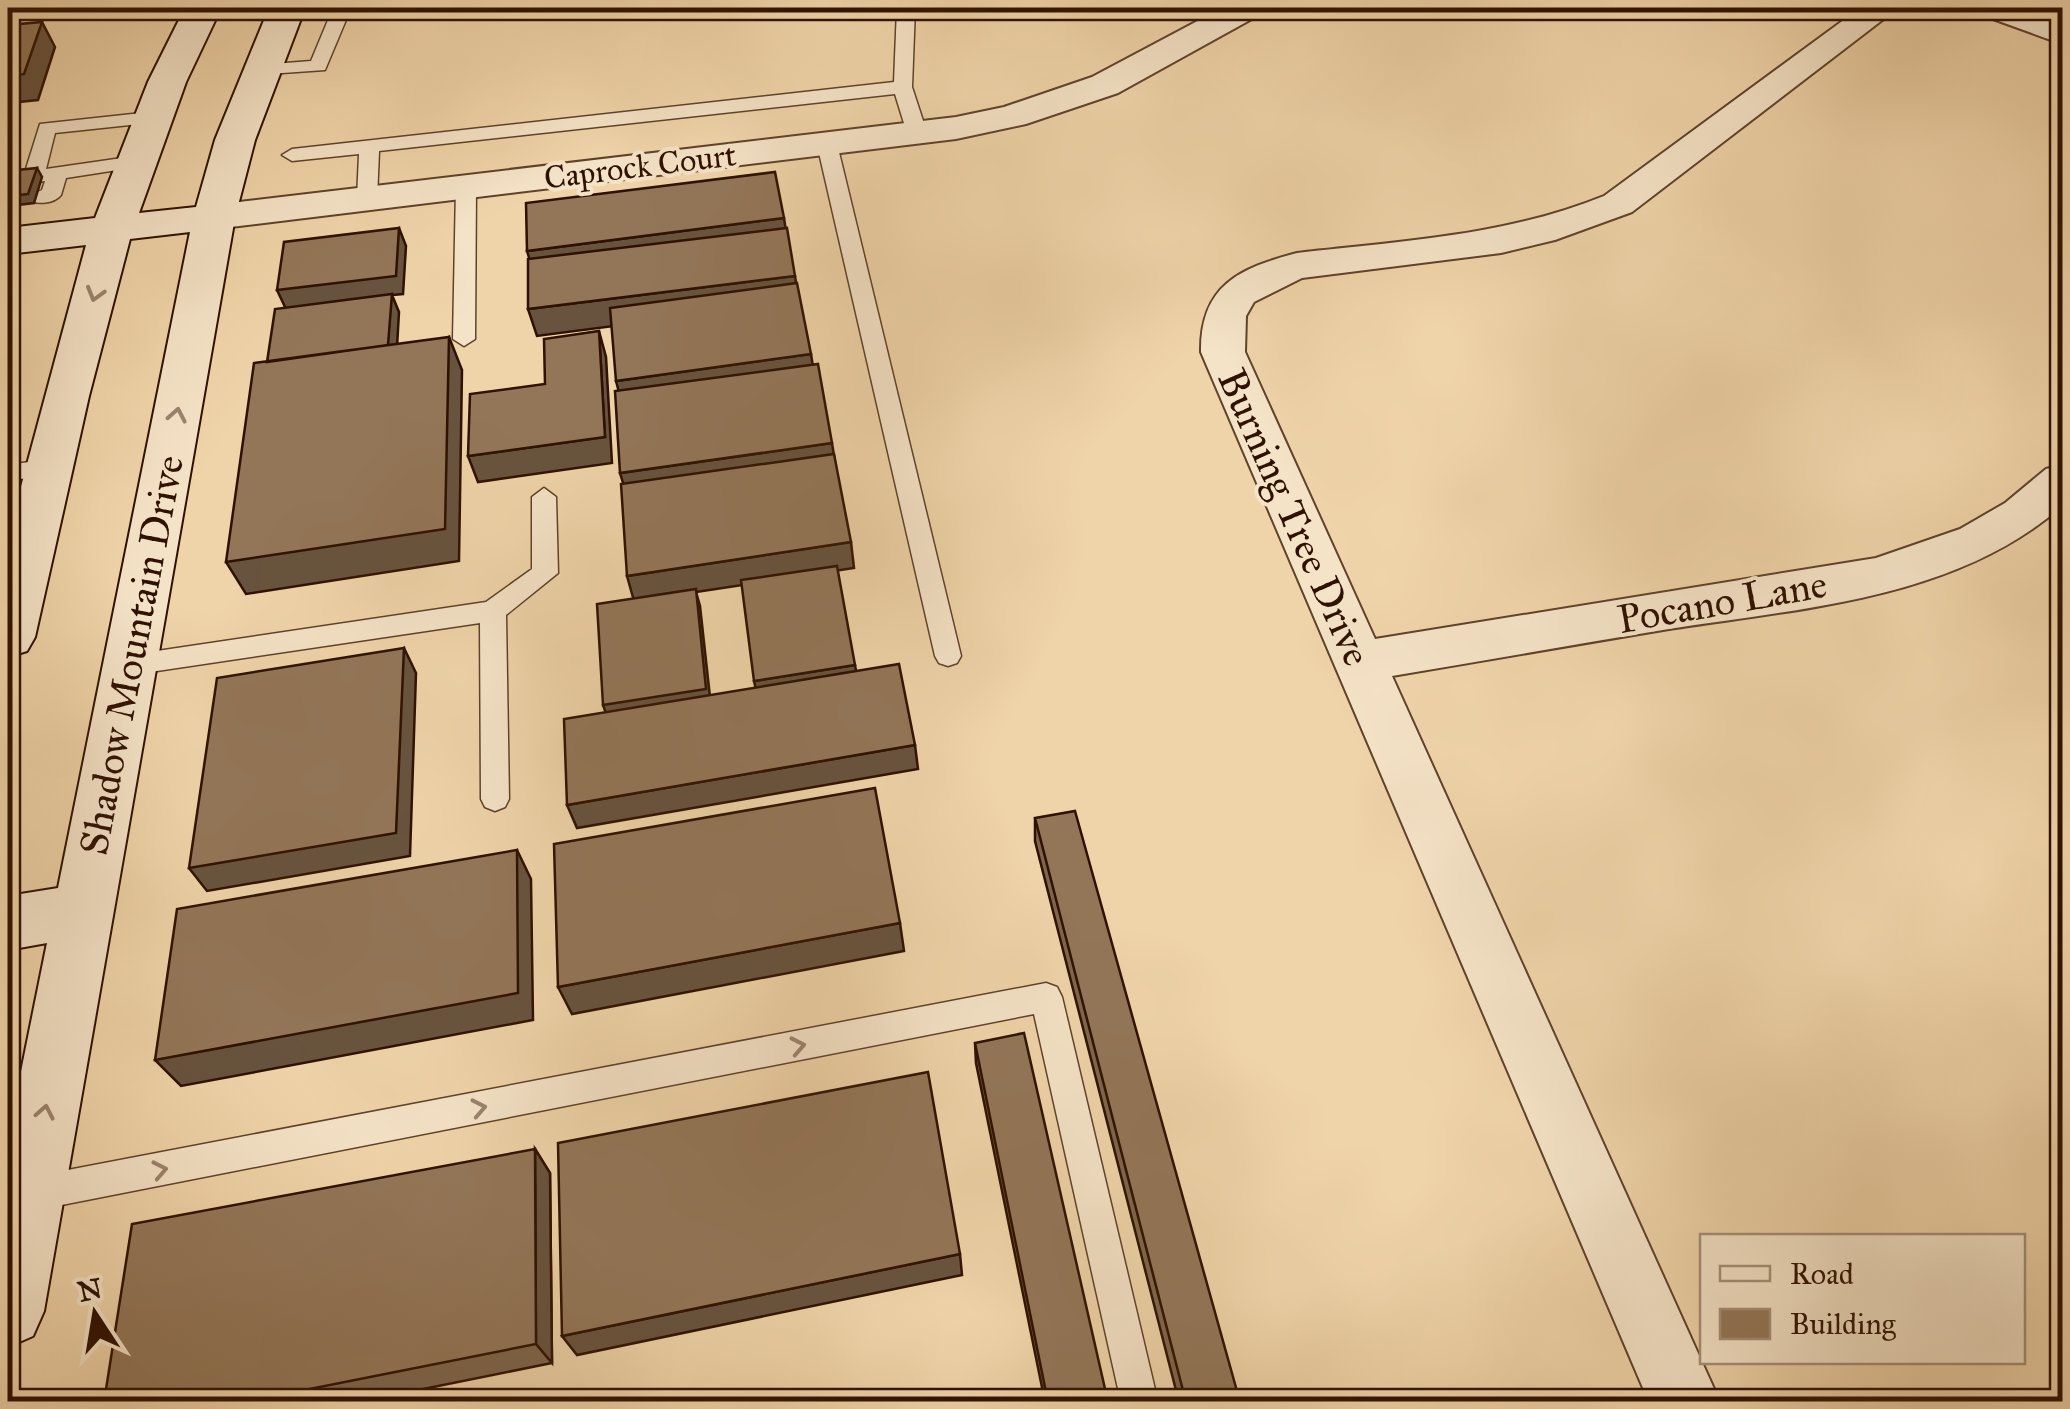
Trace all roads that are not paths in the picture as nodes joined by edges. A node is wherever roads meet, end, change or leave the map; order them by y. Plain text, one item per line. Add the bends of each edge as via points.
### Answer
1 (63, 8) edge
2 (204, 8) edge
3 (342, 8) edge
4 (906, 8) edge
5 (1248, 8) edge
6 (1881, 8) edge
7 (1994, 8) edge
8 (8, 13) edge
9 (270, 28) edge
10 (2062, 34) edge
11 (903, 87) junction
12 (151, 118) junction
13 (917, 133) junction
14 (827, 144) junction
15 (368, 146) junction
16 (292, 155) dead end
17 (136, 162) junction
18 (8, 180) edge
19 (35, 186) junction
20 (466, 187) junction
21 (367, 199) junction
22 (214, 217) junction
23 (113, 229) junction
24 (8, 241) edge
25 (464, 339) dead end
26 (29, 470) edge
27 (2062, 481) edge
28 (544, 497) dead end
29 (493, 611) junction
30 (8, 637) edge
31 (948, 656) dead end
32 (1358, 662) junction
33 (130, 665) junction
34 (496, 800) dead end
35 (83, 910) junction
36 (8, 923) edge
37 (30, 1195) junction
38 (8, 1311) edge
39 (1140, 1402) edge
40 (1686, 1402) edge

1 - 8 lane
2 - 12 main road
3 - 9 lane via 318,66
4 - 11 lane
5 - 13 street, Caprock Court via 1074,98
6 - 32 street, Burning Tree Drive via 1618,204 1580,222 1527,236 1297,266 1237,294 1220,328 1223,352
7 - 10 street
9 - 22 main road, Shadow Mountain Drive
11 - 13 lane
11 - 15 lane
12 - 17 main road
12 - 19 lane via 47,128
13 - 14 street, Caprock Court
14 - 20 street, Caprock Court
14 - 31 lane
15 - 16 lane
15 - 21 lane
17 - 19 lane via 57,174 51,195
17 - 23 main road
18 - 19 lane
20 - 21 street, Caprock Court
20 - 25 lane
21 - 22 street, Caprock Court
22 - 23 main road, Caprock Court
33 -> 22 main road, Shadow Mountain Drive
23 - 24 main road, Caprock Court
23 -> 26 main road
26 - 30 main road
27 - 32 street, Pocano Lane via 2040,504 1967,544 1873,576
28 - 29 lane via 545,573
29 - 33 lane
29 - 34 lane
32 - 40 street, Burning Tree Drive
33 - 35 main road, Shadow Mountain Drive
35 - 36 main road
37 -> 35 main road, Shadow Mountain Drive
37 - 38 main road, Shadow Mountain Drive
37 -> 39 lane via 1046,997

